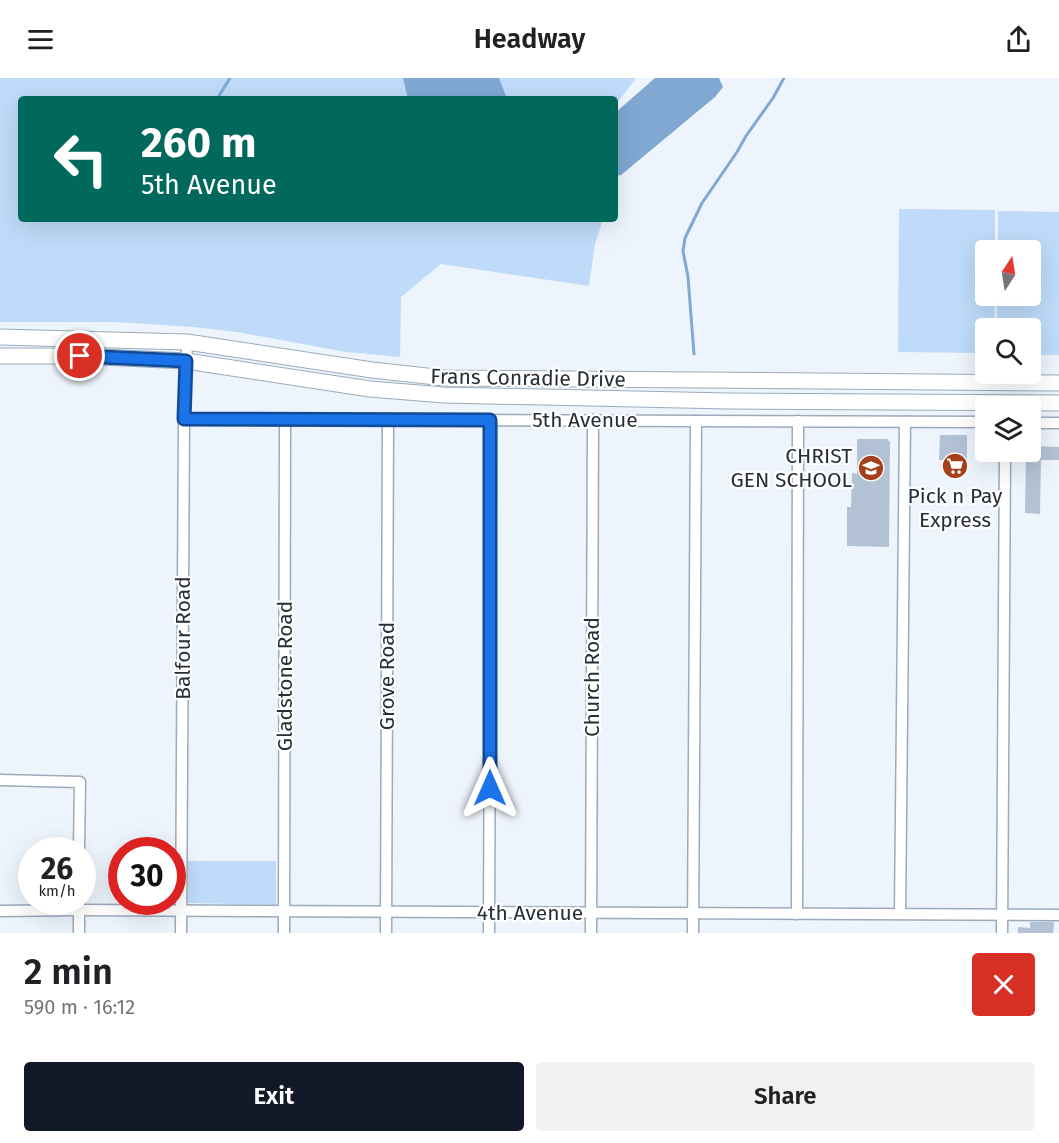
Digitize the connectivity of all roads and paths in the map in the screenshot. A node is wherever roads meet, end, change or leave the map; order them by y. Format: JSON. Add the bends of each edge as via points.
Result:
{"nodes":[{"id":1,"x":0,"y":337,"type":"edge"},
{"id":2,"x":187,"y":342,"type":"junction"},
{"id":3,"x":0,"y":356,"type":"edge"},
{"id":4,"x":186,"y":361,"type":"junction"},
{"id":5,"x":1059,"y":383,"type":"edge"},
{"id":6,"x":1059,"y":404,"type":"edge"},
{"id":7,"x":184,"y":419,"type":"junction"},
{"id":8,"x":285,"y":420,"type":"junction"},
{"id":9,"x":388,"y":420,"type":"junction"},
{"id":10,"x":490,"y":420,"type":"junction"},
{"id":11,"x":593,"y":420,"type":"junction"},
{"id":12,"x":696,"y":421,"type":"junction"},
{"id":13,"x":798,"y":422,"type":"junction"},
{"id":14,"x":905,"y":422,"type":"junction"},
{"id":15,"x":975,"y":422,"type":"edge"},
{"id":16,"x":1041,"y":423,"type":"edge"},
{"id":17,"x":1059,"y":423,"type":"edge"},
{"id":18,"x":1005,"y":462,"type":"edge"},
{"id":19,"x":0,"y":780,"type":"edge"},
{"id":20,"x":79,"y":837,"type":"edge"},
{"id":21,"x":182,"y":837,"type":"edge"},
{"id":22,"x":18,"y":910,"type":"edge"},
{"id":23,"x":0,"y":911,"type":"edge"},
{"id":24,"x":186,"y":911,"type":"edge"},
{"id":25,"x":284,"y":912,"type":"junction"},
{"id":26,"x":386,"y":912,"type":"junction"},
{"id":27,"x":489,"y":912,"type":"junction"},
{"id":28,"x":591,"y":913,"type":"junction"},
{"id":29,"x":900,"y":913,"type":"junction"},
{"id":30,"x":694,"y":914,"type":"junction"},
{"id":31,"x":797,"y":914,"type":"junction"},
{"id":32,"x":1002,"y":914,"type":"junction"},
{"id":33,"x":79,"y":915,"type":"edge"},
{"id":34,"x":181,"y":915,"type":"edge"},
{"id":35,"x":1059,"y":915,"type":"edge"},
{"id":36,"x":79,"y":933,"type":"edge"},
{"id":37,"x":181,"y":933,"type":"edge"},
{"id":38,"x":284,"y":933,"type":"edge"},
{"id":39,"x":386,"y":933,"type":"edge"},
{"id":40,"x":489,"y":933,"type":"edge"},
{"id":41,"x":591,"y":933,"type":"edge"},
{"id":42,"x":693,"y":933,"type":"edge"},
{"id":43,"x":1002,"y":933,"type":"edge"}],
"edges":[{"from":1,"to":2,"type":"main road","name":"Frans Conradie Drive"},
{"from":2,"to":4,"type":"street","name":"Balfour Road"},
{"from":2,"to":5,"type":"main road","name":"Frans Conradie Drive","via":[[446,378]]},
{"from":3,"to":4,"type":"main road","name":"Frans Conradie Drive"},
{"from":4,"to":6,"type":"main road","name":"Frans Conradie Drive","via":[[370,389],[444,395]]},
{"from":4,"to":7,"type":"street","name":"Balfour Road"},
{"from":7,"to":8,"type":"street","name":"5th Avenue"},
{"from":7,"to":21,"type":"street","name":"Balfour Road"},
{"from":8,"to":9,"type":"street","name":"5th Avenue"},
{"from":8,"to":25,"type":"street","name":"Gladstone Road"},
{"from":9,"to":10,"type":"street","name":"5th Avenue"},
{"from":9,"to":26,"type":"street","name":"Grove Road"},
{"from":10,"to":11,"type":"street","name":"5th Avenue"},
{"from":10,"to":27,"type":"street"},
{"from":11,"to":12,"type":"street","name":"5th Avenue"},
{"from":11,"to":28,"type":"street","name":"Church Road"},
{"from":12,"to":13,"type":"street","name":"5th Avenue"},
{"from":12,"to":30,"type":"street"},
{"from":13,"to":14,"type":"street","name":"5th Avenue"},
{"from":13,"to":31,"type":"street"},
{"from":14,"to":15,"type":"street","name":"5th Avenue"},
{"from":14,"to":29,"type":"street"},
{"from":16,"to":17,"type":"street"},
{"from":18,"to":32,"type":"street"},
{"from":19,"to":20,"type":"street","via":[[80,782]]},
{"from":22,"to":23,"type":"street","name":"4th Avenue"},
{"from":24,"to":25,"type":"street","name":"4th Avenue"},
{"from":25,"to":26,"type":"street","name":"4th Avenue"},
{"from":25,"to":38,"type":"street","name":"Gladstone Road"},
{"from":26,"to":27,"type":"street","name":"4th Avenue"},
{"from":26,"to":39,"type":"street","name":"Grove Road"},
{"from":27,"to":28,"type":"street","name":"4th Avenue"},
{"from":27,"to":40,"type":"street"},
{"from":28,"to":30,"type":"street","name":"4th Avenue"},
{"from":28,"to":41,"type":"street","name":"Church Road"},
{"from":29,"to":31,"type":"street","name":"4th Avenue"},
{"from":29,"to":32,"type":"street","name":"4th Avenue"},
{"from":30,"to":31,"type":"street","name":"4th Avenue"},
{"from":30,"to":42,"type":"street"},
{"from":32,"to":35,"type":"street","name":"4th Avenue"},
{"from":32,"to":43,"type":"street"},
{"from":33,"to":36,"type":"street"},
{"from":34,"to":37,"type":"street","name":"Balfour Road"}]}
